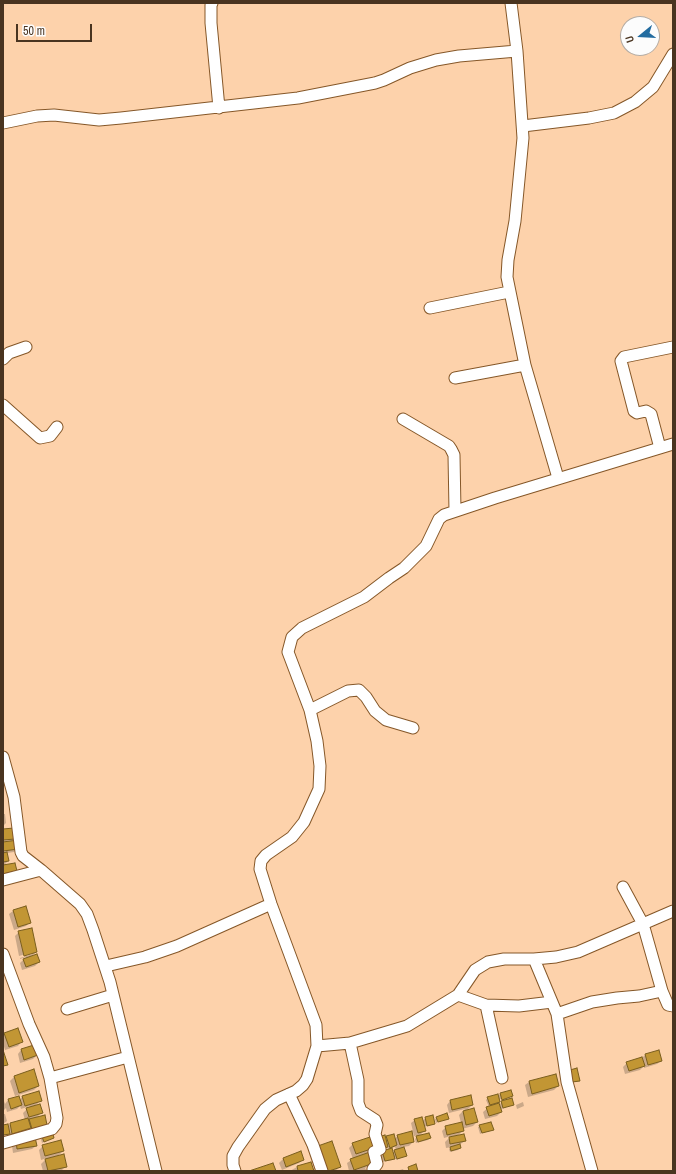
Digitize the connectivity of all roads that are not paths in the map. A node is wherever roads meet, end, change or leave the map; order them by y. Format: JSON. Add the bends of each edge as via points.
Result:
{"nodes":[{"id":1,"x":212,"y":3,"type":"edge"},
{"id":2,"x":511,"y":3,"type":"edge"},
{"id":3,"x":517,"y":52,"type":"junction"},
{"id":4,"x":673,"y":54,"type":"edge"},
{"id":5,"x":219,"y":108,"type":"junction"},
{"id":6,"x":3,"y":123,"type":"edge"},
{"id":7,"x":523,"y":126,"type":"junction"},
{"id":8,"x":509,"y":292,"type":"junction"},
{"id":9,"x":430,"y":308,"type":"dead end"},
{"id":10,"x":26,"y":347,"type":"dead end"},
{"id":11,"x":673,"y":347,"type":"edge"},
{"id":12,"x":3,"y":359,"type":"edge"},
{"id":13,"x":525,"y":365,"type":"junction"},
{"id":14,"x":455,"y":378,"type":"dead end"},
{"id":15,"x":3,"y":405,"type":"edge"},
{"id":16,"x":403,"y":420,"type":"dead end"},
{"id":17,"x":57,"y":427,"type":"dead end"},
{"id":18,"x":673,"y":444,"type":"edge"},
{"id":19,"x":660,"y":448,"type":"junction"},
{"id":20,"x":558,"y":478,"type":"junction"},
{"id":21,"x":455,"y":511,"type":"junction"},
{"id":22,"x":310,"y":710,"type":"junction"},
{"id":23,"x":413,"y":728,"type":"dead end"},
{"id":24,"x":3,"y":757,"type":"edge"},
{"id":25,"x":41,"y":870,"type":"junction"},
{"id":26,"x":3,"y":880,"type":"edge"},
{"id":27,"x":623,"y":887,"type":"dead end"},
{"id":28,"x":271,"y":904,"type":"junction"},
{"id":29,"x":673,"y":911,"type":"edge"},
{"id":30,"x":643,"y":924,"type":"junction"},
{"id":31,"x":3,"y":954,"type":"edge"},
{"id":32,"x":534,"y":959,"type":"junction"},
{"id":33,"x":106,"y":966,"type":"junction"},
{"id":34,"x":662,"y":991,"type":"junction"},
{"id":35,"x":113,"y":995,"type":"junction"},
{"id":36,"x":458,"y":995,"type":"junction"},
{"id":37,"x":552,"y":1002,"type":"junction"},
{"id":38,"x":486,"y":1005,"type":"junction"},
{"id":39,"x":673,"y":1006,"type":"edge"},
{"id":40,"x":67,"y":1009,"type":"dead end"},
{"id":41,"x":557,"y":1014,"type":"junction"},
{"id":42,"x":350,"y":1043,"type":"junction"},
{"id":43,"x":317,"y":1046,"type":"junction"},
{"id":44,"x":128,"y":1057,"type":"junction"},
{"id":45,"x":50,"y":1078,"type":"junction"},
{"id":46,"x":502,"y":1078,"type":"dead end"},
{"id":47,"x":289,"y":1094,"type":"junction"},
{"id":48,"x":3,"y":1142,"type":"edge"},
{"id":49,"x":156,"y":1171,"type":"edge"},
{"id":50,"x":235,"y":1171,"type":"edge"},
{"id":51,"x":322,"y":1171,"type":"edge"},
{"id":52,"x":374,"y":1171,"type":"edge"},
{"id":53,"x":592,"y":1171,"type":"edge"}],
"edges":[{"from":1,"to":5,"type":"street","via":[[211,23]]},
{"from":2,"to":3,"type":"street"},
{"from":3,"to":5,"type":"street","via":[[436,60],[375,82],[298,98]]},
{"from":3,"to":7,"type":"street"},
{"from":4,"to":7,"type":"street","via":[[653,87],[636,102],[614,113]]},
{"from":5,"to":6,"type":"street","via":[[99,120],[36,116]]},
{"from":7,"to":8,"type":"street","via":[[515,221],[508,260]]},
{"from":8,"to":9,"type":"street"},
{"from":8,"to":13,"type":"street"},
{"from":10,"to":12,"type":"street","via":[[9,353]]},
{"from":11,"to":19,"type":"street","via":[[624,357],[621,361],[634,411],[651,414]]},
{"from":13,"to":14,"type":"street"},
{"from":13,"to":20,"type":"street"},
{"from":15,"to":17,"type":"street","via":[[40,438],[50,436]]},
{"from":16,"to":21,"type":"street","via":[[452,449]]},
{"from":18,"to":19,"type":"street"},
{"from":19,"to":20,"type":"street"},
{"from":20,"to":21,"type":"street"},
{"from":21,"to":22,"type":"street","via":[[438,519],[426,546],[404,568],[364,597],[302,628],[292,637],[288,652]]},
{"from":22,"to":23,"type":"street","via":[[348,691],[359,690],[375,711],[386,720]]},
{"from":22,"to":28,"type":"street","via":[[320,766],[319,789],[304,822],[292,838],[261,861],[260,869]]},
{"from":24,"to":25,"type":"street","via":[[14,797],[21,852]]},
{"from":25,"to":26,"type":"street"},
{"from":25,"to":33,"type":"street","via":[[80,904],[87,914]]},
{"from":27,"to":30,"type":"street"},
{"from":28,"to":33,"type":"street","via":[[177,946]]},
{"from":28,"to":43,"type":"street","via":[[316,1025]]},
{"from":29,"to":30,"type":"street"},
{"from":30,"to":32,"type":"street","via":[[578,952]]},
{"from":30,"to":34,"type":"street"},
{"from":31,"to":45,"type":"street"},
{"from":32,"to":36,"type":"street","via":[[488,962],[475,970]]},
{"from":32,"to":37,"type":"street"},
{"from":33,"to":35,"type":"street"},
{"from":34,"to":39,"type":"street","via":[[668,1005]]},
{"from":34,"to":41,"type":"street","via":[[592,1002]]},
{"from":35,"to":40,"type":"street"},
{"from":35,"to":44,"type":"street"},
{"from":36,"to":38,"type":"street"},
{"from":36,"to":42,"type":"street","via":[[407,1026]]},
{"from":37,"to":38,"type":"street","via":[[519,1006]]},
{"from":37,"to":41,"type":"street"},
{"from":38,"to":46,"type":"street"},
{"from":41,"to":53,"type":"street","via":[[567,1082]]},
{"from":42,"to":43,"type":"street"},
{"from":42,"to":52,"type":"street","via":[[358,1080],[358,1103],[361,1111],[375,1120],[377,1125],[375,1134],[380,1149],[374,1152],[377,1164]]},
{"from":43,"to":47,"type":"street","via":[[307,1079],[296,1091]]},
{"from":44,"to":45,"type":"street"},
{"from":44,"to":49,"type":"street"},
{"from":45,"to":48,"type":"street","via":[[56,1124],[52,1129]]},
{"from":47,"to":50,"type":"street","via":[[265,1109],[242,1141],[233,1156]]},
{"from":47,"to":51,"type":"street"}]}
